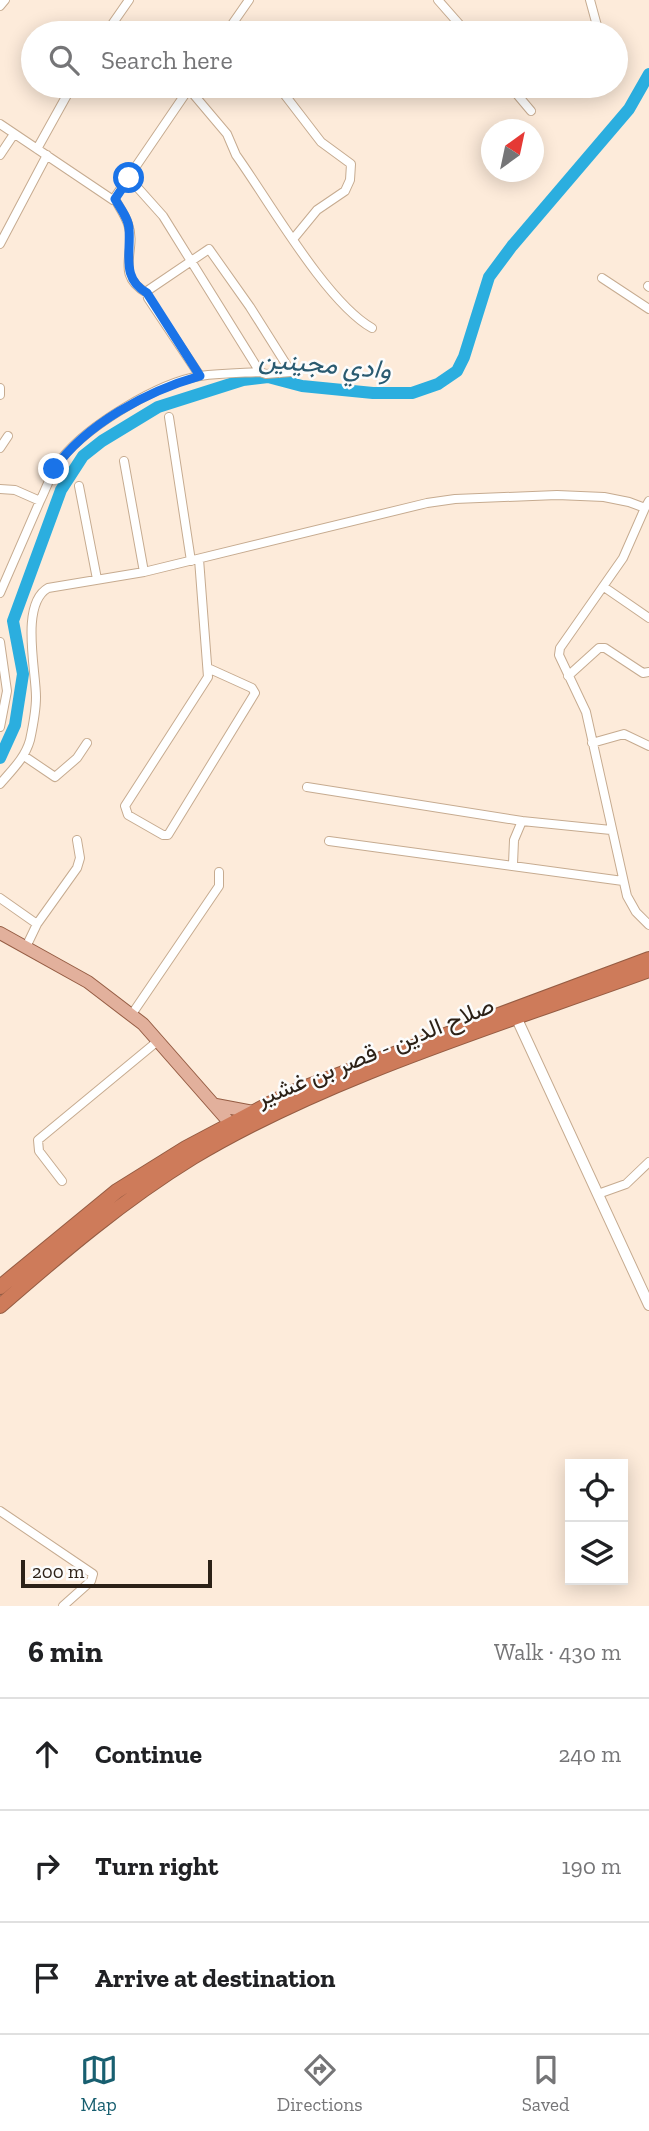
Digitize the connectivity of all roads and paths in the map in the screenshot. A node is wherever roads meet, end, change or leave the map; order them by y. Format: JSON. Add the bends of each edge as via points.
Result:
{"nodes":[{"id":1,"x":5,"y":0,"type":"edge"},
{"id":2,"x":129,"y":0,"type":"edge"},
{"id":3,"x":249,"y":0,"type":"edge"},
{"id":4,"x":439,"y":0,"type":"edge"},
{"id":5,"x":590,"y":0,"type":"edge"},
{"id":6,"x":0,"y":6,"type":"edge"},
{"id":7,"x":114,"y":21,"type":"edge"},
{"id":8,"x":235,"y":21,"type":"edge"},
{"id":9,"x":457,"y":21,"type":"edge"},
{"id":10,"x":596,"y":21,"type":"edge"},
{"id":11,"x":65,"y":98,"type":"edge"},
{"id":12,"x":183,"y":98,"type":"edge"},
{"id":13,"x":199,"y":98,"type":"edge"},
{"id":14,"x":287,"y":98,"type":"edge"},
{"id":15,"x":520,"y":98,"type":"edge"},
{"id":16,"x":531,"y":111,"type":"dead end"},
{"id":17,"x":0,"y":124,"type":"edge"},
{"id":18,"x":14,"y":134,"type":"junction"},
{"id":19,"x":37,"y":149,"type":"junction"},
{"id":20,"x":0,"y":155,"type":"edge"},
{"id":21,"x":47,"y":155,"type":"junction"},
{"id":22,"x":129,"y":178,"type":"junction"},
{"id":23,"x":115,"y":199,"type":"junction"},
{"id":24,"x":3,"y":229,"type":"edge"},
{"id":25,"x":294,"y":238,"type":"junction"},
{"id":26,"x":0,"y":244,"type":"edge"},
{"id":27,"x":191,"y":262,"type":"junction"},
{"id":28,"x":602,"y":278,"type":"dead end"},
{"id":29,"x":147,"y":293,"type":"junction"},
{"id":30,"x":649,"y":309,"type":"edge"},
{"id":31,"x":372,"y":328,"type":"dead end"},
{"id":32,"x":260,"y":372,"type":"junction"},
{"id":33,"x":200,"y":376,"type":"junction"},
{"id":34,"x":0,"y":388,"type":"edge"},
{"id":35,"x":0,"y":395,"type":"edge"},
{"id":36,"x":169,"y":417,"type":"dead end"},
{"id":37,"x":8,"y":436,"type":"dead end"},
{"id":38,"x":0,"y":448,"type":"edge"},
{"id":39,"x":124,"y":461,"type":"dead end"},
{"id":40,"x":79,"y":486,"type":"dead end"},
{"id":41,"x":0,"y":489,"type":"edge"},
{"id":42,"x":40,"y":501,"type":"junction"},
{"id":43,"x":647,"y":505,"type":"edge"},
{"id":44,"x":195,"y":560,"type":"junction"},
{"id":45,"x":144,"y":572,"type":"junction"},
{"id":46,"x":97,"y":579,"type":"junction"},
{"id":47,"x":604,"y":587,"type":"junction"},
{"id":48,"x":0,"y":593,"type":"edge"},
{"id":49,"x":649,"y":618,"type":"edge"},
{"id":50,"x":0,"y":642,"type":"edge"},
{"id":51,"x":210,"y":669,"type":"junction"},
{"id":52,"x":649,"y":672,"type":"edge"},
{"id":53,"x":568,"y":676,"type":"junction"},
{"id":54,"x":0,"y":727,"type":"edge"},
{"id":55,"x":87,"y":743,"type":"dead end"},
{"id":56,"x":592,"y":743,"type":"junction"},
{"id":57,"x":649,"y":746,"type":"edge"},
{"id":58,"x":24,"y":756,"type":"junction"},
{"id":59,"x":0,"y":784,"type":"edge"},
{"id":60,"x":307,"y":787,"type":"dead end"},
{"id":61,"x":522,"y":821,"type":"junction"},
{"id":62,"x":611,"y":830,"type":"junction"},
{"id":63,"x":77,"y":840,"type":"dead end"},
{"id":64,"x":329,"y":841,"type":"dead end"},
{"id":65,"x":513,"y":864,"type":"junction"},
{"id":66,"x":219,"y":872,"type":"dead end"},
{"id":67,"x":623,"y":881,"type":"junction"},
{"id":68,"x":0,"y":898,"type":"edge"},
{"id":69,"x":37,"y":923,"type":"junction"},
{"id":70,"x":649,"y":925,"type":"edge"},
{"id":71,"x":0,"y":933,"type":"edge"},
{"id":72,"x":26,"y":947,"type":"junction"},
{"id":73,"x":649,"y":959,"type":"edge"},
{"id":74,"x":649,"y":970,"type":"edge"},
{"id":75,"x":132,"y":1014,"type":"junction"},
{"id":76,"x":517,"y":1019,"type":"junction"},
{"id":77,"x":159,"y":1040,"type":"junction"},
{"id":78,"x":292,"y":1098,"type":"junction"},
{"id":79,"x":215,"y":1105,"type":"junction"},
{"id":80,"x":253,"y":1112,"type":"junction"},
{"id":81,"x":234,"y":1128,"type":"junction"},
{"id":82,"x":208,"y":1135,"type":"junction"},
{"id":83,"x":649,"y":1162,"type":"edge"},
{"id":84,"x":62,"y":1181,"type":"dead end"},
{"id":85,"x":598,"y":1194,"type":"junction"},
{"id":86,"x":0,"y":1287,"type":"edge"},
{"id":87,"x":649,"y":1305,"type":"edge"},
{"id":88,"x":0,"y":1306,"type":"edge"},
{"id":89,"x":0,"y":1511,"type":"edge"},
{"id":90,"x":63,"y":1606,"type":"edge"}],
"edges":[{"from":1,"to":6,"type":"street"},
{"from":2,"to":7,"type":"street"},
{"from":3,"to":8,"type":"street"},
{"from":4,"to":9,"type":"street"},
{"from":5,"to":10,"type":"street"},
{"from":11,"to":19,"type":"street"},
{"from":12,"to":22,"type":"street"},
{"from":13,"to":25,"type":"street"},
{"from":14,"to":25,"type":"street","via":[[321,142],[351,164],[345,191],[317,210]]},
{"from":15,"to":16,"type":"street"},
{"from":17,"to":18,"type":"street"},
{"from":18,"to":19,"type":"street"},
{"from":18,"to":20,"type":"street"},
{"from":19,"to":21,"type":"street"},
{"from":21,"to":23,"type":"street"},
{"from":21,"to":24,"type":"street"},
{"from":22,"to":23,"type":"street"},
{"from":22,"to":27,"type":"street","via":[[163,216]]},
{"from":23,"to":29,"type":"street","via":[[129,224],[129,275]]},
{"from":24,"to":26,"type":"street"},
{"from":25,"to":31,"type":"street","via":[[354,316]]},
{"from":27,"to":29,"type":"street"},
{"from":27,"to":32,"type":"street"},
{"from":27,"to":32,"type":"street","via":[[206,250],[213,251],[290,372]]},
{"from":28,"to":30,"type":"street"},
{"from":29,"to":33,"type":"street"},
{"from":32,"to":33,"type":"street"},
{"from":33,"to":42,"type":"street","via":[[156,393],[85,436],[54,469]]},
{"from":34,"to":35,"type":"street"},
{"from":36,"to":44,"type":"street"},
{"from":37,"to":38,"type":"street"},
{"from":39,"to":45,"type":"street"},
{"from":40,"to":46,"type":"street"},
{"from":41,"to":42,"type":"street"},
{"from":42,"to":48,"type":"street"},
{"from":43,"to":44,"type":"street","via":[[557,495],[455,499]]},
{"from":43,"to":47,"type":"street","via":[[632,542]]},
{"from":44,"to":45,"type":"street"},
{"from":44,"to":51,"type":"street"},
{"from":45,"to":46,"type":"street"},
{"from":46,"to":58,"type":"street","via":[[48,588],[41,594],[30,638],[36,698]]},
{"from":47,"to":49,"type":"street"},
{"from":47,"to":53,"type":"street","via":[[560,648]]},
{"from":50,"to":54,"type":"street","via":[[7,691]]},
{"from":51,"to":51,"type":"street","via":[[125,806],[128,815],[163,835],[168,835],[254,696],[252,688]]},
{"from":52,"to":53,"type":"street","via":[[599,648]]},
{"from":53,"to":56,"type":"street","via":[[579,693]]},
{"from":55,"to":58,"type":"street","via":[[55,777]]},
{"from":56,"to":57,"type":"street","via":[[624,734]]},
{"from":56,"to":62,"type":"street"},
{"from":58,"to":59,"type":"street"},
{"from":60,"to":61,"type":"street"},
{"from":61,"to":62,"type":"street"},
{"from":61,"to":65,"type":"street","via":[[514,840]]},
{"from":62,"to":67,"type":"street"},
{"from":63,"to":69,"type":"street","via":[[77,868]]},
{"from":64,"to":65,"type":"street"},
{"from":65,"to":67,"type":"street"},
{"from":66,"to":75,"type":"street","via":[[219,887]]},
{"from":67,"to":70,"type":"street","via":[[631,904]]},
{"from":68,"to":69,"type":"street"},
{"from":69,"to":72,"type":"street"},
{"from":71,"to":72,"type":"main road"},
{"from":72,"to":75,"type":"main road"},
{"from":73,"to":78,"type":"highway"},
{"from":74,"to":76,"type":"highway","name":"صلاح الدين - قصر بن غشير"},
{"from":75,"to":77,"type":"main road"},
{"from":76,"to":78,"type":"highway","name":"صلاح الدين - قصر بن غشير"},
{"from":76,"to":85,"type":"main road"},
{"from":77,"to":79,"type":"main road"},
{"from":77,"to":84,"type":"street","via":[[38,1140],[39,1151]]},
{"from":78,"to":80,"type":"highway"},
{"from":78,"to":81,"type":"highway","name":"صلاح الدين - قصر بن غشير"},
{"from":79,"to":80,"type":"main road"},
{"from":79,"to":81,"type":"main road"},
{"from":79,"to":82,"type":"main road","via":[[217,1118]]},
{"from":80,"to":81,"type":"highway"},
{"from":81,"to":82,"type":"highway"},
{"from":81,"to":88,"type":"highway","name":"صلاح الدين - قصر بن غشير","via":[[114,1210]]},
{"from":82,"to":86,"type":"highway","via":[[117,1191]]},
{"from":83,"to":85,"type":"street","via":[[626,1185]]},
{"from":85,"to":87,"type":"main road"},
{"from":89,"to":90,"type":"street","via":[[93,1574]]}]}
